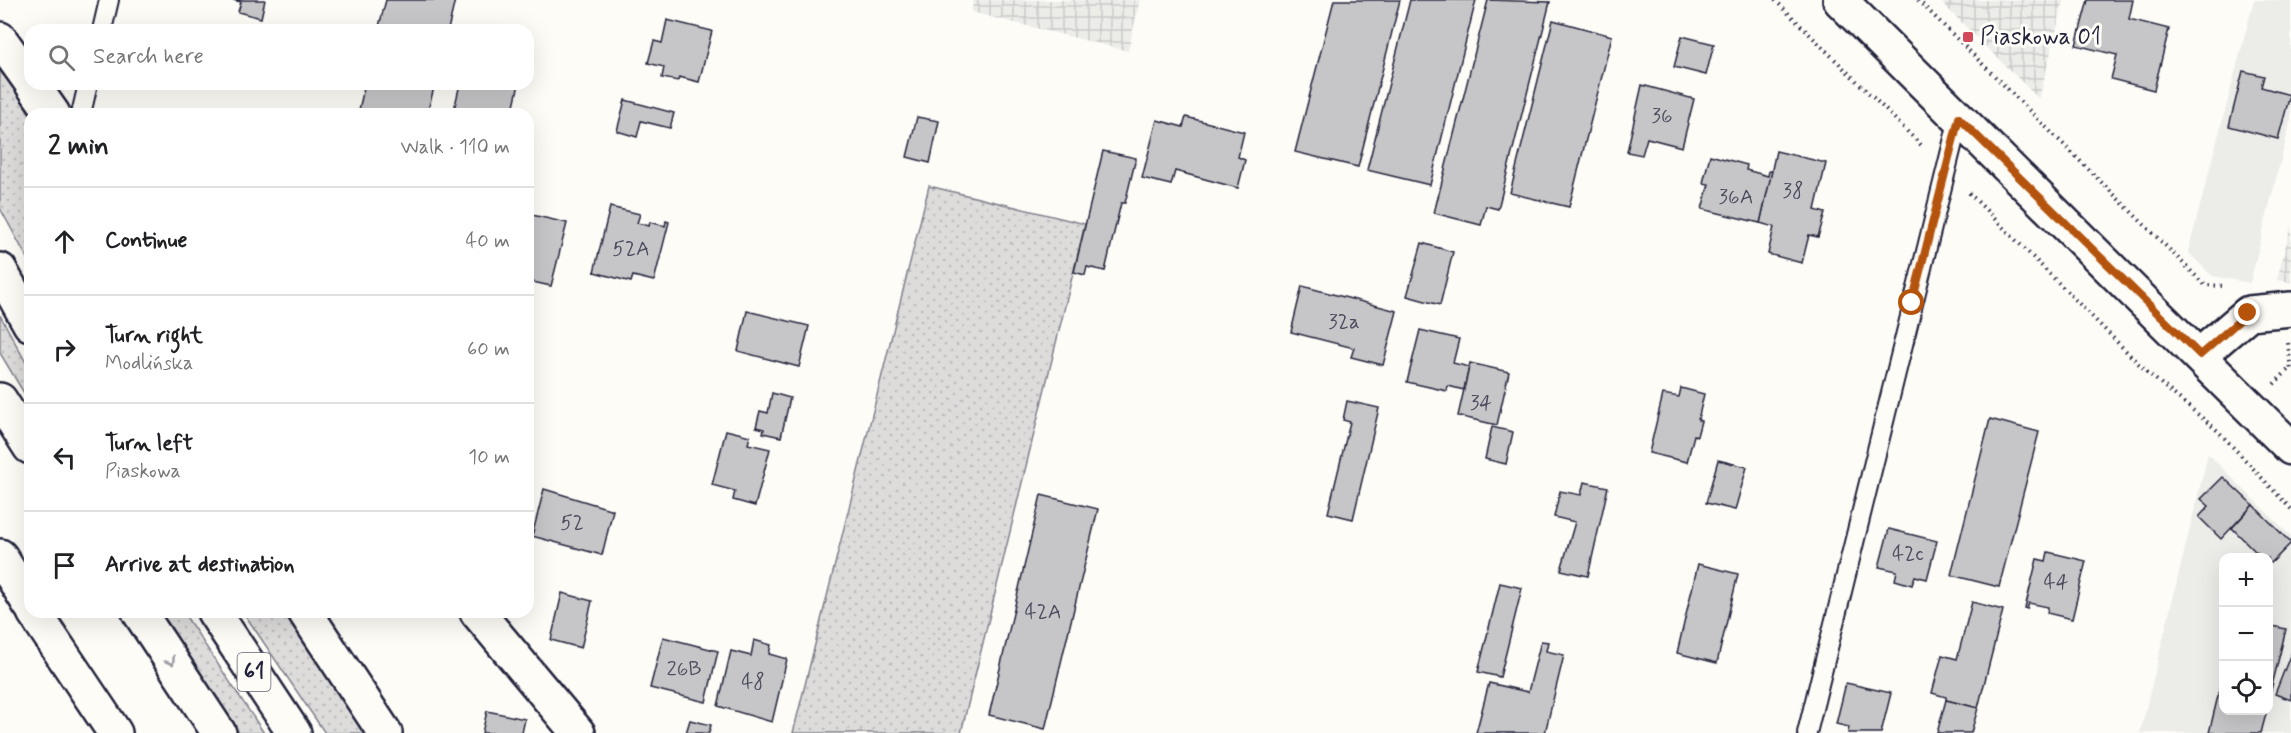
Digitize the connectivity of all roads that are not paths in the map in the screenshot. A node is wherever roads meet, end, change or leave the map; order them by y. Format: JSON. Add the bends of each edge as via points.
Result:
{"nodes":[{"id":1,"x":109,"y":0,"type":"edge"},
{"id":2,"x":1840,"y":0,"type":"edge"},
{"id":3,"x":103,"y":24,"type":"edge"},
{"id":4,"x":0,"y":39,"type":"edge"},
{"id":5,"x":24,"y":72,"type":"edge"},
{"id":6,"x":36,"y":90,"type":"edge"},
{"id":7,"x":87,"y":90,"type":"edge"},
{"id":8,"x":49,"y":108,"type":"edge"},
{"id":9,"x":82,"y":108,"type":"edge"},
{"id":10,"x":1959,"y":118,"type":"junction"},
{"id":11,"x":0,"y":270,"type":"edge"},
{"id":12,"x":2289,"y":309,"type":"edge"},
{"id":13,"x":24,"y":313,"type":"edge"},
{"id":14,"x":2200,"y":355,"type":"junction"},
{"id":15,"x":0,"y":400,"type":"edge"},
{"id":16,"x":24,"y":438,"type":"edge"},
{"id":17,"x":2291,"y":448,"type":"edge"},
{"id":18,"x":0,"y":556,"type":"edge"},
{"id":19,"x":24,"y":595,"type":"edge"},
{"id":20,"x":38,"y":618,"type":"edge"},
{"id":21,"x":143,"y":618,"type":"edge"},
{"id":22,"x":218,"y":618,"type":"edge"},
{"id":23,"x":309,"y":618,"type":"edge"},
{"id":24,"x":482,"y":618,"type":"edge"},
{"id":25,"x":115,"y":733,"type":"edge"},
{"id":26,"x":219,"y":733,"type":"edge"},
{"id":27,"x":294,"y":733,"type":"edge"},
{"id":28,"x":385,"y":733,"type":"edge"},
{"id":29,"x":578,"y":733,"type":"edge"},
{"id":30,"x":1807,"y":733,"type":"edge"}],
"edges":[{"from":1,"to":3,"type":"lane"},
{"from":2,"to":10,"type":"main road"},
{"from":4,"to":5,"type":"main road"},
{"from":6,"to":8,"type":"main road"},
{"from":7,"to":9,"type":"lane"},
{"from":10,"to":14,"type":"main road"},
{"from":10,"to":30,"type":"lane"},
{"from":11,"to":13,"type":"main road"},
{"from":12,"to":14,"type":"main road","via":[[2248,313]]},
{"from":14,"to":17,"type":"main road"},
{"from":15,"to":16,"type":"main road"},
{"from":18,"to":19,"type":"main road"},
{"from":20,"to":25,"type":"main road"},
{"from":21,"to":26,"type":"main road","one_way":true},
{"from":22,"to":27,"type":"main road","number":"61"},
{"from":23,"to":28,"type":"main road"},
{"from":24,"to":29,"type":"main road"}]}
